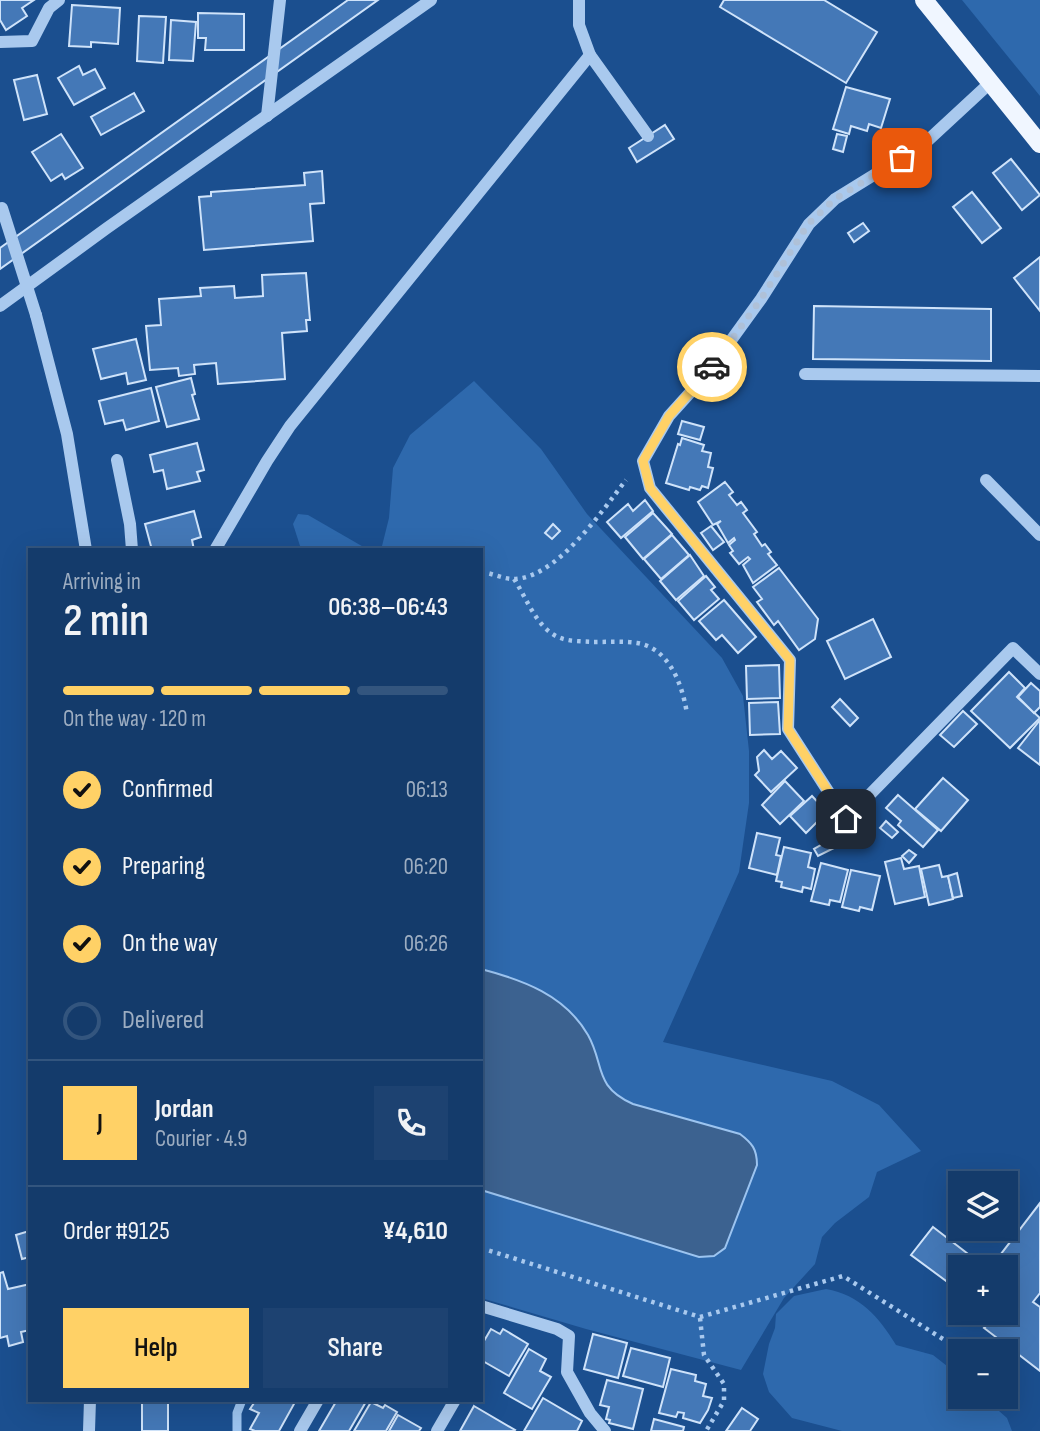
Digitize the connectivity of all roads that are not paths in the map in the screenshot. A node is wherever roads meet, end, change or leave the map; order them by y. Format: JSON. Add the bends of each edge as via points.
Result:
{"nodes":[{"id":1,"x":58,"y":0,"type":"edge"},
{"id":2,"x":281,"y":0,"type":"edge"},
{"id":3,"x":431,"y":0,"type":"edge"},
{"id":4,"x":579,"y":0,"type":"edge"},
{"id":5,"x":924,"y":0,"type":"edge"},
{"id":6,"x":0,"y":42,"type":"edge"},
{"id":7,"x":590,"y":55,"type":"junction"},
{"id":8,"x":990,"y":82,"type":"junction"},
{"id":9,"x":267,"y":116,"type":"junction"},
{"id":10,"x":648,"y":136,"type":"dead end"},
{"id":11,"x":1040,"y":145,"type":"edge"},
{"id":12,"x":1,"y":205,"type":"edge"},
{"id":13,"x":0,"y":306,"type":"edge"},
{"id":14,"x":805,"y":374,"type":"dead end"},
{"id":15,"x":1040,"y":376,"type":"edge"},
{"id":16,"x":117,"y":460,"type":"dead end"},
{"id":17,"x":986,"y":480,"type":"dead end"},
{"id":18,"x":1040,"y":535,"type":"edge"},
{"id":19,"x":86,"y":548,"type":"edge"},
{"id":20,"x":132,"y":548,"type":"edge"},
{"id":21,"x":216,"y":548,"type":"edge"},
{"id":22,"x":1040,"y":674,"type":"edge"},
{"id":23,"x":483,"y":1307,"type":"edge"},
{"id":24,"x":90,"y":1402,"type":"edge"},
{"id":25,"x":317,"y":1402,"type":"edge"},
{"id":26,"x":454,"y":1402,"type":"edge"},
{"id":27,"x":89,"y":1431,"type":"edge"},
{"id":28,"x":300,"y":1431,"type":"edge"},
{"id":29,"x":437,"y":1431,"type":"edge"},
{"id":30,"x":606,"y":1431,"type":"edge"}],
"edges":[{"from":1,"to":6,"type":"street","via":[[32,41]]},
{"from":2,"to":9,"type":"street"},
{"from":3,"to":9,"type":"street"},
{"from":4,"to":7,"type":"street","via":[[579,25]]},
{"from":5,"to":8,"type":"main road"},
{"from":7,"to":10,"type":"street"},
{"from":7,"to":21,"type":"street","via":[[290,426]]},
{"from":8,"to":11,"type":"main road"},
{"from":8,"to":22,"type":"street","via":[[924,144],[835,199],[808,224],[706,375],[669,416],[643,461],[650,488],[790,660],[788,729],[846,819],[1013,648]]},
{"from":9,"to":13,"type":"street"},
{"from":12,"to":19,"type":"street","bridge":true,"via":[[67,434]]},
{"from":14,"to":15,"type":"street"},
{"from":16,"to":20,"type":"street"},
{"from":17,"to":18,"type":"street"},
{"from":23,"to":30,"type":"street","via":[[569,1336],[567,1373]]},
{"from":24,"to":27,"type":"street"},
{"from":25,"to":28,"type":"street"},
{"from":26,"to":29,"type":"street"}]}
